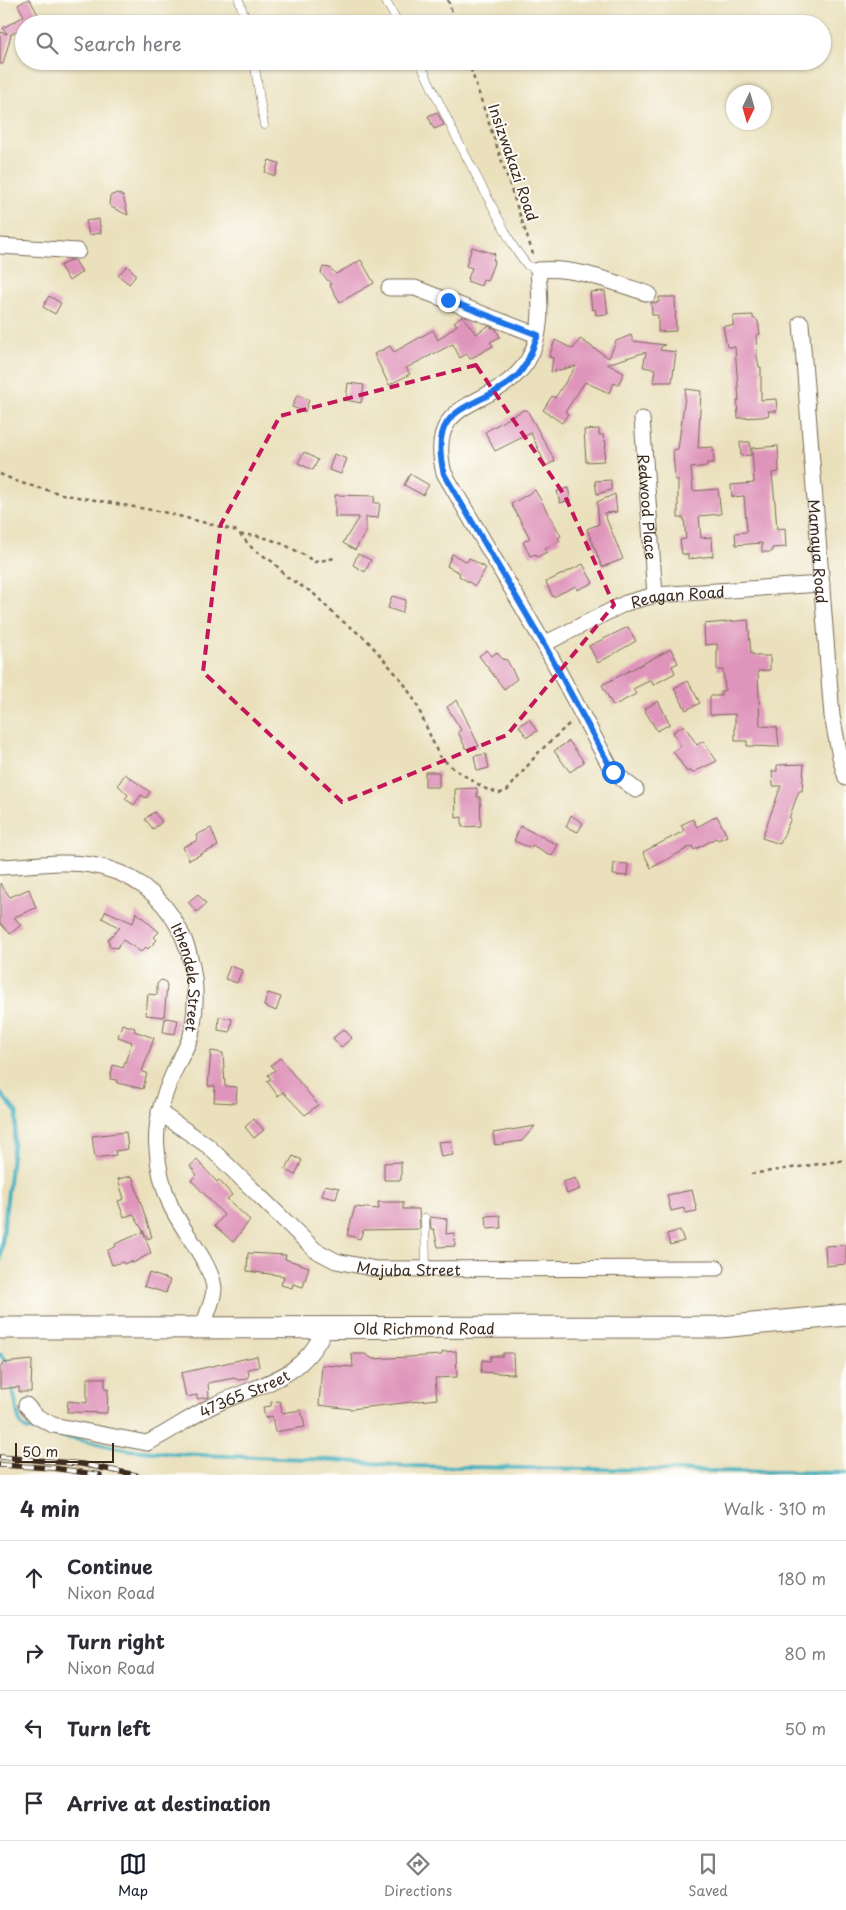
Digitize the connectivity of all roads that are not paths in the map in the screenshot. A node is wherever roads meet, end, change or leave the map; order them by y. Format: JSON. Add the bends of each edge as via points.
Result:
{"nodes":[{"id":1,"x":240,"y":0,"type":"edge"},
{"id":2,"x":385,"y":0,"type":"edge"},
{"id":3,"x":244,"y":15,"type":"edge"},
{"id":4,"x":393,"y":15,"type":"edge"},
{"id":5,"x":255,"y":70,"type":"edge"},
{"id":6,"x":423,"y":70,"type":"edge"},
{"id":7,"x":264,"y":125,"type":"dead end"},
{"id":8,"x":0,"y":246,"type":"edge"},
{"id":9,"x":78,"y":251,"type":"dead end"},
{"id":10,"x":538,"y":270,"type":"junction"},
{"id":11,"x":389,"y":288,"type":"dead end"},
{"id":12,"x":649,"y":294,"type":"dead end"},
{"id":13,"x":801,"y":322,"type":"dead end"},
{"id":14,"x":538,"y":335,"type":"junction"},
{"id":15,"x":642,"y":418,"type":"dead end"},
{"id":16,"x":822,"y":584,"type":"junction"},
{"id":17,"x":655,"y":595,"type":"junction"},
{"id":18,"x":544,"y":644,"type":"junction"},
{"id":19,"x":846,"y":778,"type":"edge"},
{"id":20,"x":636,"y":790,"type":"dead end"},
{"id":21,"x":0,"y":867,"type":"edge"},
{"id":22,"x":159,"y":1112,"type":"junction"},
{"id":23,"x":425,"y":1218,"type":"dead end"},
{"id":24,"x":717,"y":1268,"type":"dead end"},
{"id":25,"x":426,"y":1269,"type":"junction"},
{"id":26,"x":846,"y":1315,"type":"edge"},
{"id":27,"x":0,"y":1328,"type":"edge"},
{"id":28,"x":202,"y":1328,"type":"junction"},
{"id":29,"x":325,"y":1329,"type":"junction"},
{"id":30,"x":26,"y":1405,"type":"dead end"}],
"edges":[{"from":1,"to":3,"type":"lane"},
{"from":2,"to":4,"type":"lane"},
{"from":5,"to":7,"type":"lane"},
{"from":6,"to":10,"type":"lane","via":[[513,246],[527,265]]},
{"from":8,"to":9,"type":"street"},
{"from":10,"to":12,"type":"street","via":[[556,268],[573,271]]},
{"from":10,"to":14,"type":"street","via":[[541,315]]},
{"from":11,"to":14,"type":"street","via":[[415,288]]},
{"from":13,"to":16,"type":"street","name":"Mamaya Road"},
{"from":14,"to":18,"type":"street","via":[[518,375],[455,413],[441,437],[440,455],[444,474]]},
{"from":15,"to":17,"type":"street","name":"Redwood Place"},
{"from":16,"to":17,"type":"street","name":"Reagan Road"},
{"from":16,"to":19,"type":"street","name":"Mamaya Road","via":[[832,716]]},
{"from":17,"to":18,"type":"street","name":"Reagan Road","via":[[626,604]]},
{"from":18,"to":20,"type":"street","via":[[613,772]]},
{"from":21,"to":22,"type":"street","name":"Ithendele Street","via":[[90,865],[107,869],[140,884],[171,915],[184,936],[193,963],[195,1013],[190,1038],[166,1088]]},
{"from":22,"to":25,"type":"street","name":"Majuba Street","via":[[208,1146],[315,1250],[355,1266]]},
{"from":22,"to":28,"type":"street","name":"Ithendele Street","via":[[157,1149],[164,1186],[170,1205],[209,1273],[214,1289]]},
{"from":23,"to":25,"type":"lane"},
{"from":24,"to":25,"type":"street","name":"Majuba Street"},
{"from":26,"to":29,"type":"street","name":"Old Richmond Road","via":[[721,1327]]},
{"from":27,"to":28,"type":"street","name":"Old Richmond Road"},
{"from":28,"to":29,"type":"street","name":"Old Richmond Road"},
{"from":29,"to":30,"type":"street","name":"47365 Street","via":[[308,1358],[287,1374],[202,1411],[147,1443],[52,1425],[36,1416]]}]}
